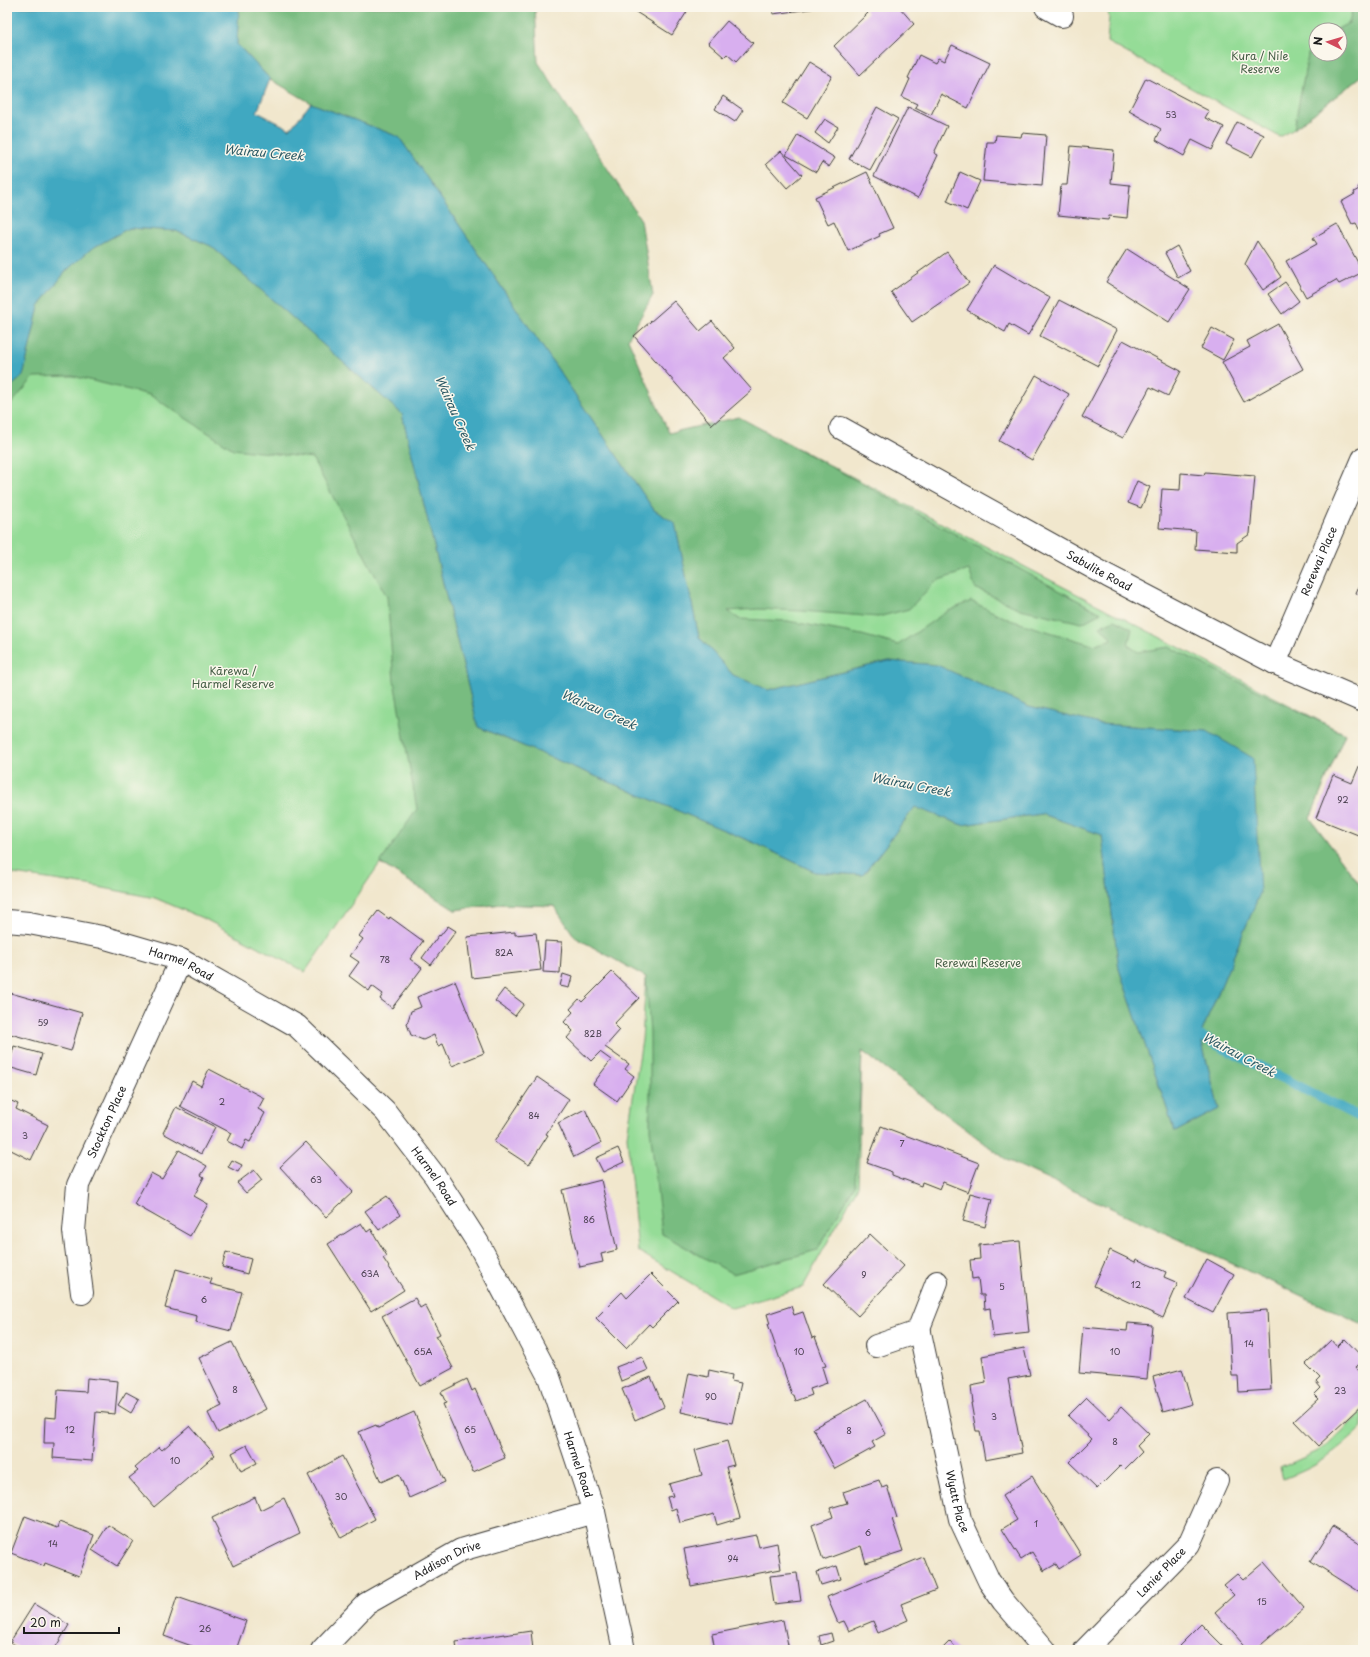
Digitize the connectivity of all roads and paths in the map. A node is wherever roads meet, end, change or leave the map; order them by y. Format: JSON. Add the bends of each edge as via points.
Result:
{"nodes":[{"id":1,"x":841,"y":428,"type":"dead end"},
{"id":2,"x":1363,"y":459,"type":"edge"},
{"id":3,"x":1275,"y":663,"type":"junction"},
{"id":4,"x":1363,"y":701,"type":"edge"},
{"id":5,"x":7,"y":921,"type":"edge"},
{"id":6,"x":181,"y":960,"type":"junction"},
{"id":7,"x":937,"y":1282,"type":"dead end"},
{"id":8,"x":82,"y":1293,"type":"dead end"},
{"id":9,"x":920,"y":1331,"type":"junction"},
{"id":10,"x":876,"y":1346,"type":"dead end"},
{"id":11,"x":1217,"y":1481,"type":"dead end"},
{"id":12,"x":594,"y":1512,"type":"junction"},
{"id":13,"x":322,"y":1650,"type":"edge"},
{"id":14,"x":624,"y":1650,"type":"edge"},
{"id":15,"x":1045,"y":1650,"type":"edge"},
{"id":16,"x":1085,"y":1650,"type":"edge"}],
"edges":[{"from":1,"to":3,"type":"street","name":"Sabulite Road","via":[[1108,576]]},
{"from":2,"to":3,"type":"street","name":"Rerewai Place"},
{"from":3,"to":4,"type":"street","name":"Sabulite Road"},
{"from":5,"to":6,"type":"street","name":"Harmel Road","via":[[102,937]]},
{"from":6,"to":8,"type":"street","name":"Stockton Place","via":[[78,1185],[74,1231]]},
{"from":6,"to":12,"type":"street","name":"Harmel Road","via":[[297,1026],[385,1111],[435,1176],[478,1243],[549,1377]]},
{"from":7,"to":9,"type":"street","name":"Wyatt Place"},
{"from":9,"to":10,"type":"street"},
{"from":9,"to":15,"type":"street","name":"Wyatt Place","via":[[960,1519],[989,1581]]},
{"from":11,"to":16,"type":"street","name":"Lanier Place","via":[[1189,1544]]},
{"from":12,"to":13,"type":"street","name":"Addison Drive","via":[[461,1550],[366,1604]]},
{"from":12,"to":14,"type":"street","name":"Harmel Road"}]}
